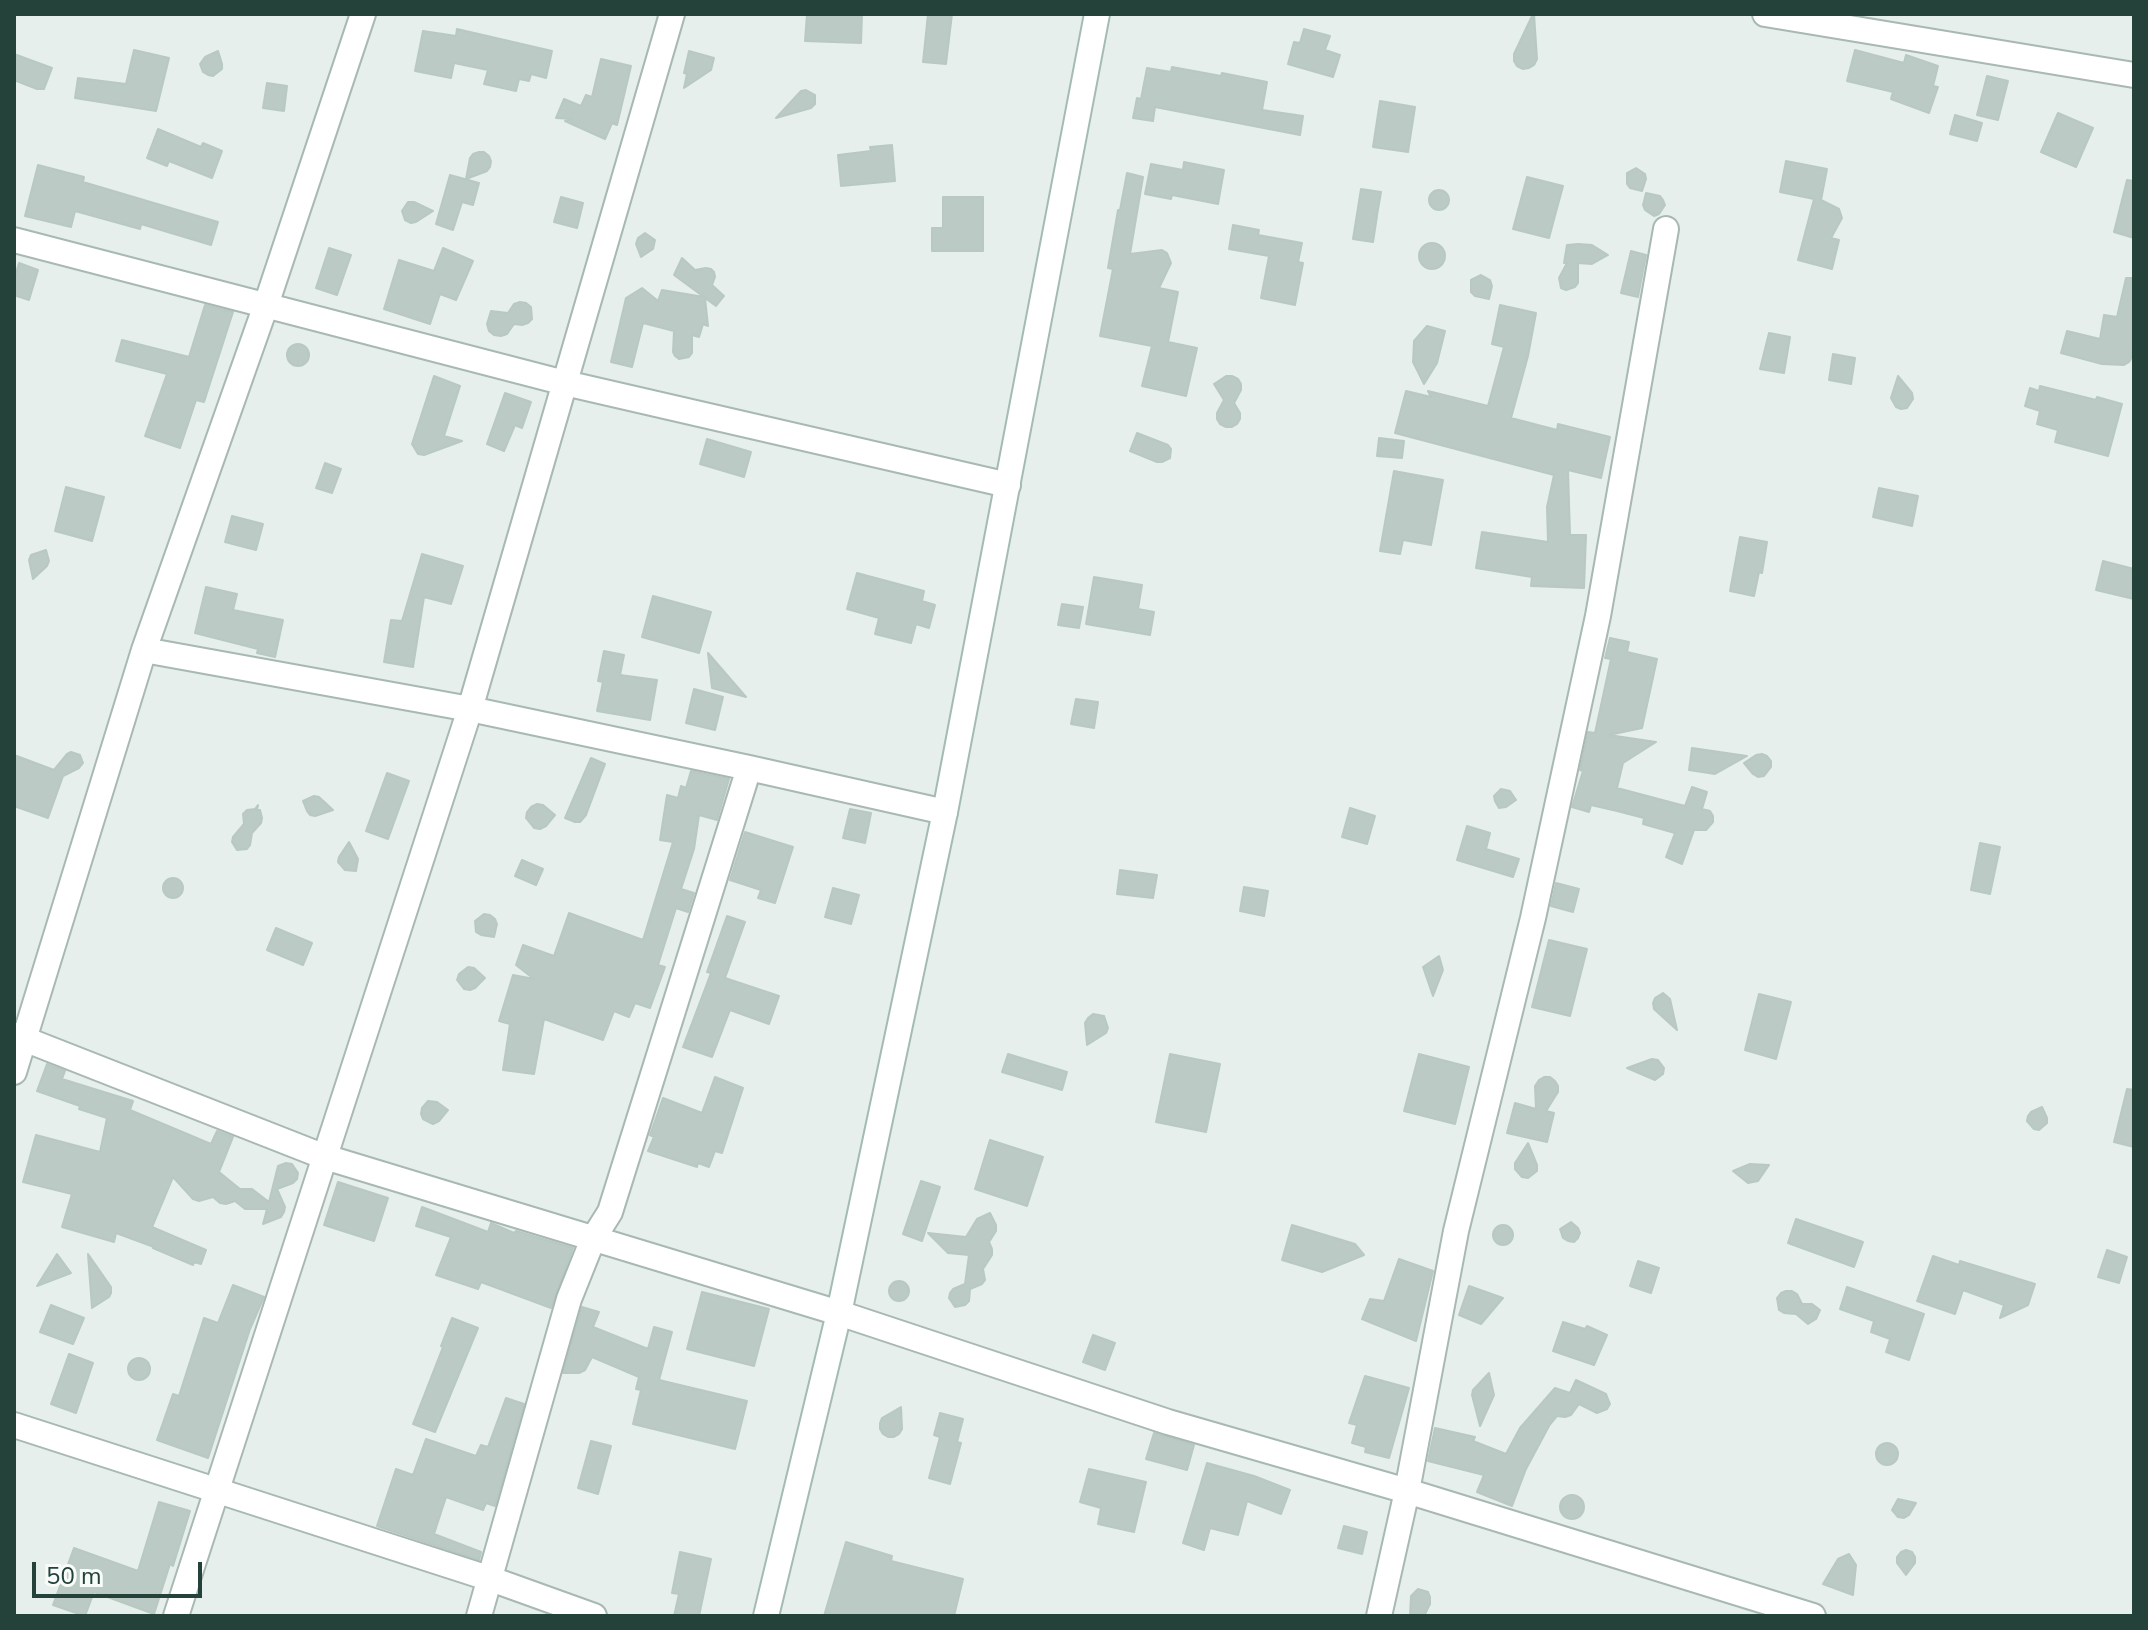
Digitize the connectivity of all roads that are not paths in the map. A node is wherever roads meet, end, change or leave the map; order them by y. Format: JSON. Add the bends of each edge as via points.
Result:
{"nodes":[{"id":1,"x":363,"y":14,"type":"edge"},
{"id":2,"x":672,"y":14,"type":"edge"},
{"id":3,"x":1097,"y":14,"type":"edge"},
{"id":4,"x":1765,"y":14,"type":"edge"},
{"id":5,"x":2134,"y":75,"type":"edge"},
{"id":6,"x":1666,"y":229,"type":"dead end"},
{"id":7,"x":14,"y":240,"type":"edge"},
{"id":8,"x":266,"y":305,"type":"junction"},
{"id":9,"x":565,"y":383,"type":"junction"},
{"id":10,"x":1008,"y":485,"type":"junction"},
{"id":11,"x":144,"y":650,"type":"junction"},
{"id":12,"x":470,"y":709,"type":"junction"},
{"id":13,"x":749,"y":768,"type":"junction"},
{"id":14,"x":945,"y":812,"type":"junction"},
{"id":15,"x":19,"y":1037,"type":"edge"},
{"id":16,"x":14,"y":1072,"type":"edge"},
{"id":17,"x":325,"y":1157,"type":"junction"},
{"id":18,"x":593,"y":1239,"type":"junction"},
{"id":19,"x":839,"y":1313,"type":"junction"},
{"id":20,"x":14,"y":1425,"type":"edge"},
{"id":21,"x":216,"y":1490,"type":"junction"},
{"id":22,"x":1407,"y":1491,"type":"junction"},
{"id":23,"x":491,"y":1579,"type":"junction"},
{"id":24,"x":176,"y":1616,"type":"edge"},
{"id":25,"x":479,"y":1616,"type":"edge"},
{"id":26,"x":594,"y":1616,"type":"edge"},
{"id":27,"x":766,"y":1616,"type":"edge"},
{"id":28,"x":1379,"y":1616,"type":"edge"},
{"id":29,"x":1813,"y":1616,"type":"edge"}],
"edges":[{"from":1,"to":8,"type":"street"},
{"from":2,"to":9,"type":"street"},
{"from":3,"to":10,"type":"street"},
{"from":4,"to":5,"type":"street"},
{"from":6,"to":22,"type":"street","via":[[1598,616],[1533,918],[1456,1231]]},
{"from":7,"to":8,"type":"street"},
{"from":8,"to":9,"type":"street"},
{"from":8,"to":11,"type":"street"},
{"from":9,"to":10,"type":"street"},
{"from":9,"to":12,"type":"street"},
{"from":10,"to":14,"type":"street"},
{"from":11,"to":12,"type":"street"},
{"from":11,"to":15,"type":"street"},
{"from":12,"to":13,"type":"street"},
{"from":12,"to":17,"type":"street"},
{"from":13,"to":14,"type":"street"},
{"from":13,"to":18,"type":"street","via":[[610,1212]]},
{"from":14,"to":19,"type":"street"},
{"from":15,"to":16,"type":"street"},
{"from":15,"to":17,"type":"street"},
{"from":17,"to":18,"type":"street"},
{"from":17,"to":21,"type":"street"},
{"from":18,"to":19,"type":"street"},
{"from":18,"to":23,"type":"street","via":[[569,1299]]},
{"from":19,"to":22,"type":"street","via":[[1168,1422]]},
{"from":19,"to":27,"type":"street"},
{"from":20,"to":21,"type":"street"},
{"from":21,"to":23,"type":"street"},
{"from":21,"to":24,"type":"street"},
{"from":22,"to":28,"type":"street"},
{"from":22,"to":29,"type":"street"},
{"from":23,"to":25,"type":"street"},
{"from":23,"to":26,"type":"street"}]}
